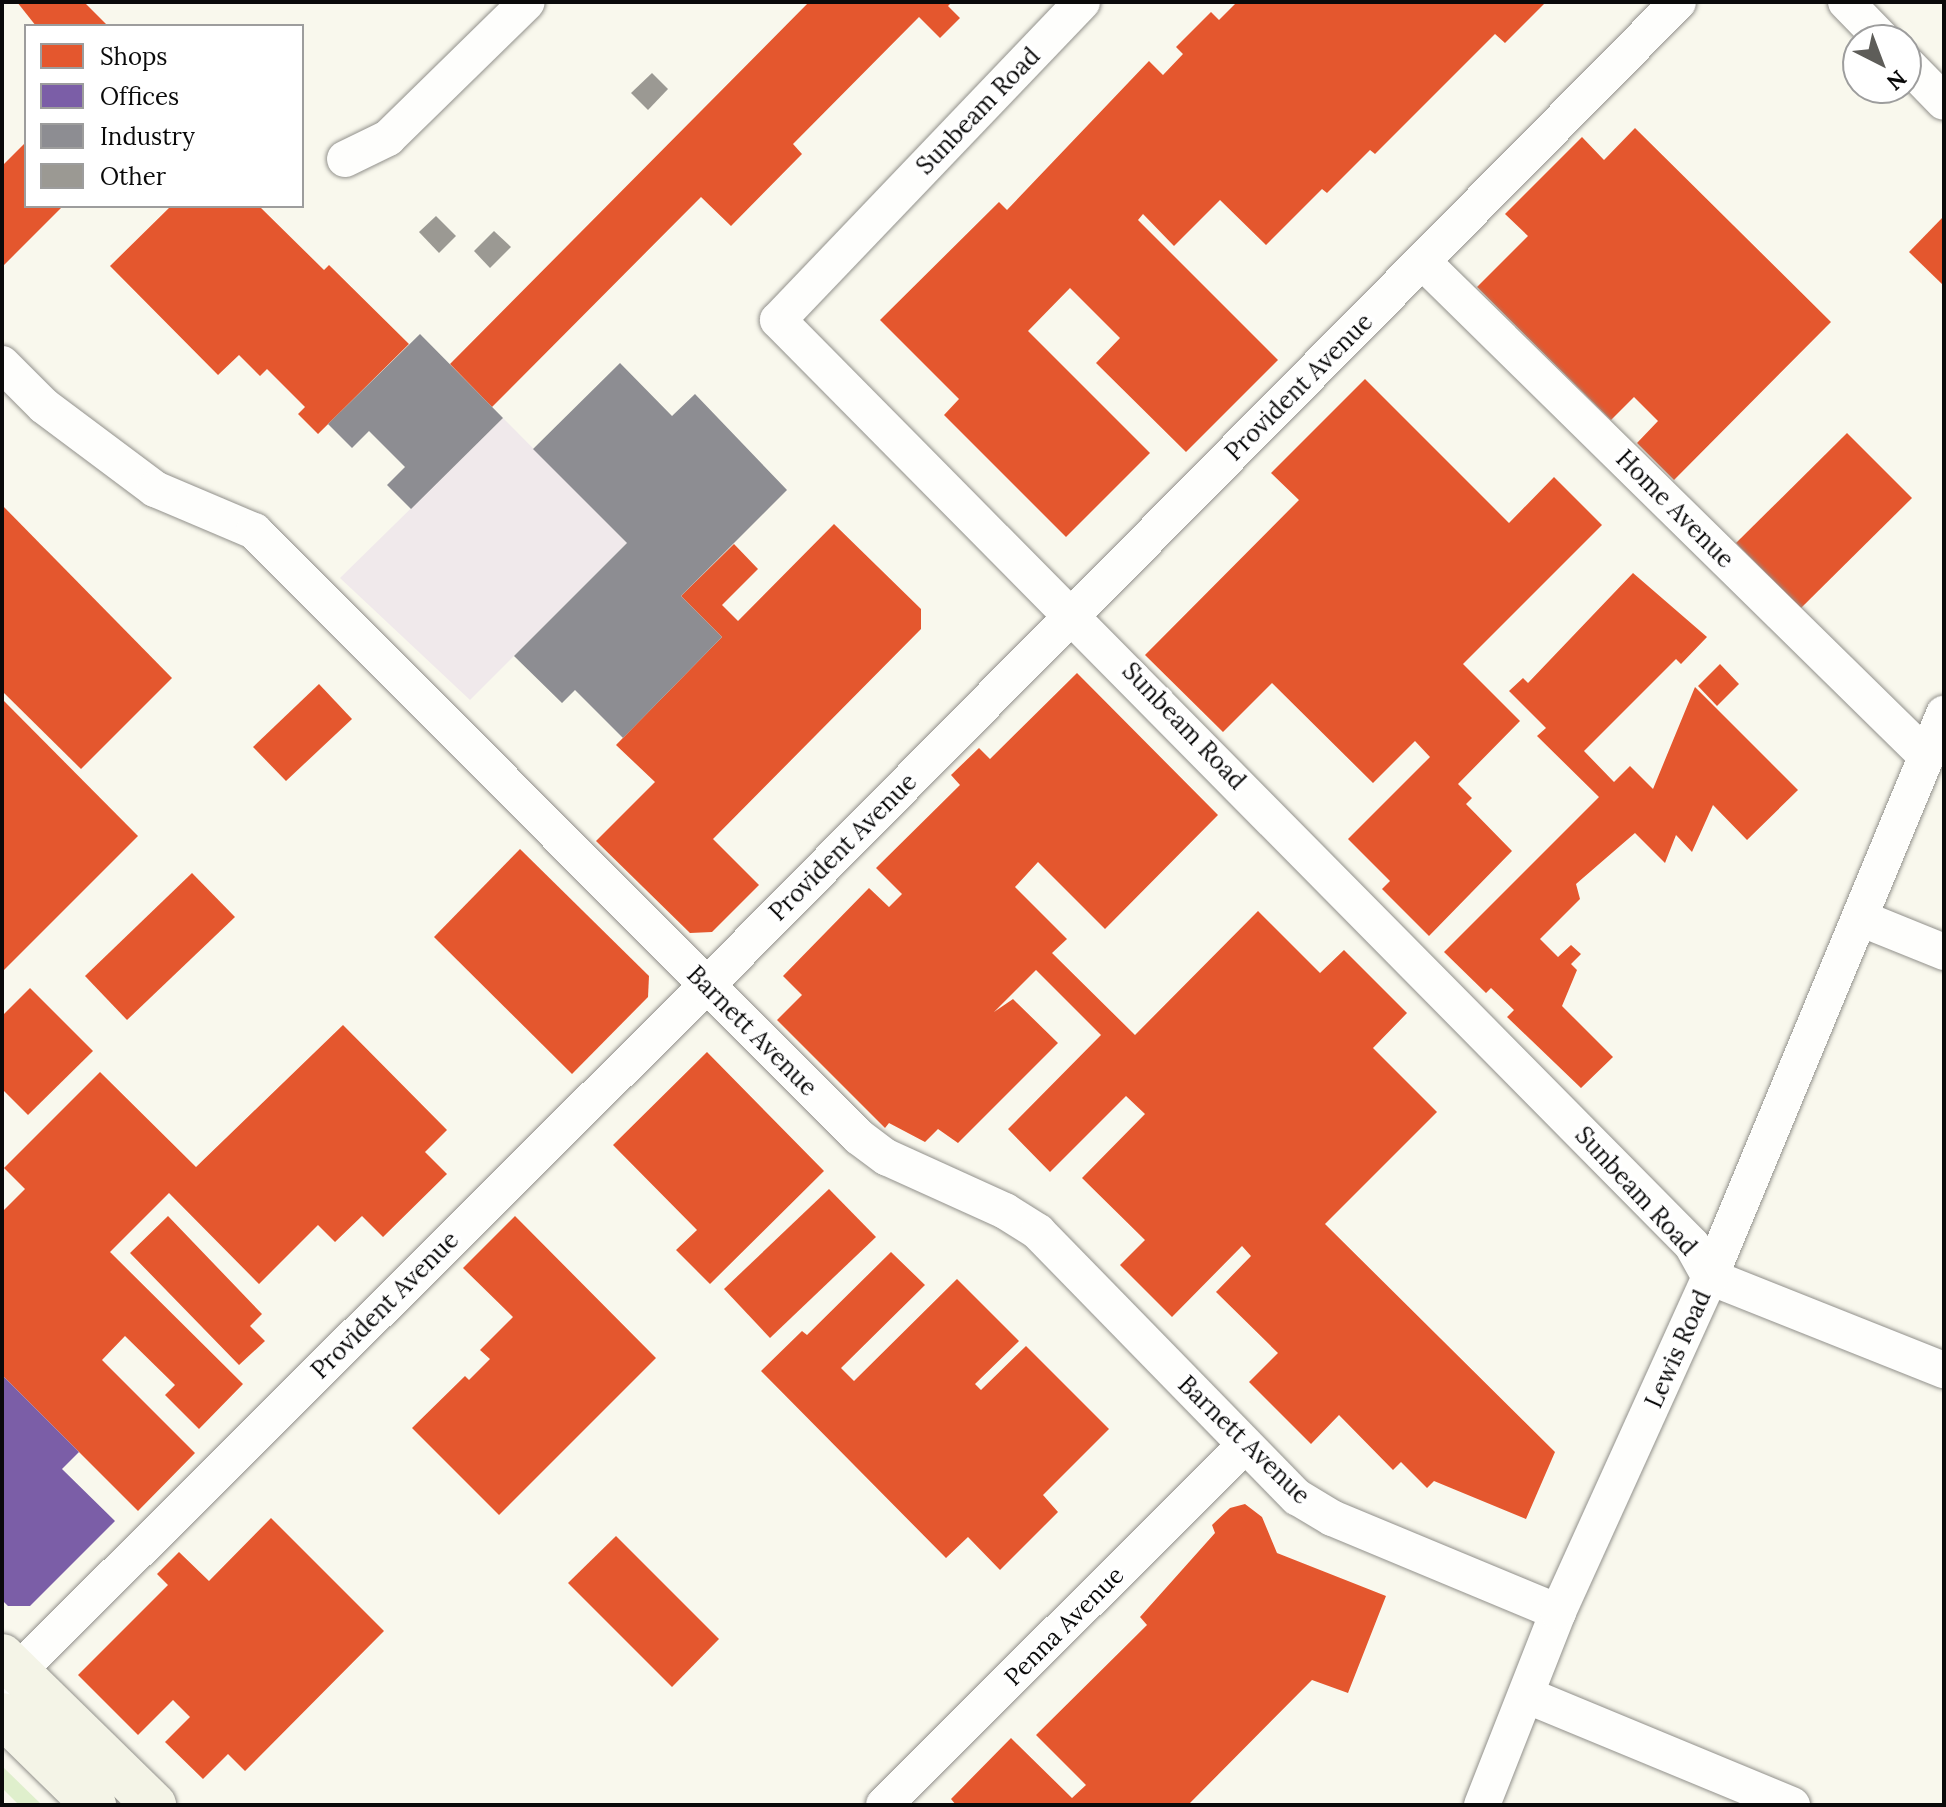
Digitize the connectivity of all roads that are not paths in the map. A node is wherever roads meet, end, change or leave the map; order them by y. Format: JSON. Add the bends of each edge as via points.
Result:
{"nodes":[{"id":1,"x":527,"y":2,"type":"edge"},
{"id":2,"x":1082,"y":2,"type":"edge"},
{"id":3,"x":1678,"y":2,"type":"edge"},
{"id":4,"x":1846,"y":2,"type":"edge"},
{"id":5,"x":1867,"y":24,"type":"edge"},
{"id":6,"x":1922,"y":79,"type":"edge"},
{"id":7,"x":1944,"y":102,"type":"edge"},
{"id":8,"x":345,"y":159,"type":"dead end"},
{"id":9,"x":1423,"y":262,"type":"junction"},
{"id":10,"x":2,"y":364,"type":"edge"},
{"id":11,"x":1074,"y":614,"type":"junction"},
{"id":12,"x":1944,"y":714,"type":"edge"},
{"id":13,"x":1927,"y":757,"type":"junction"},
{"id":14,"x":1860,"y":918,"type":"junction"},
{"id":15,"x":1944,"y":952,"type":"edge"},
{"id":16,"x":706,"y":986,"type":"junction"},
{"id":17,"x":1710,"y":1277,"type":"junction"},
{"id":18,"x":1944,"y":1370,"type":"edge"},
{"id":19,"x":1244,"y":1446,"type":"junction"},
{"id":20,"x":1558,"y":1612,"type":"junction"},
{"id":21,"x":7,"y":1671,"type":"edge"},
{"id":22,"x":1526,"y":1695,"type":"junction"},
{"id":23,"x":2,"y":1715,"type":"edge"},
{"id":24,"x":94,"y":1805,"type":"edge"},
{"id":25,"x":154,"y":1805,"type":"edge"},
{"id":26,"x":884,"y":1805,"type":"edge"},
{"id":27,"x":1482,"y":1805,"type":"edge"},
{"id":28,"x":1792,"y":1805,"type":"edge"}],
"edges":[{"from":1,"to":8,"type":"street","via":[[388,138]]},
{"from":2,"to":11,"type":"street","name":"Sunbeam Road","via":[[778,320]]},
{"from":3,"to":9,"type":"street","name":"Provident Avenue"},
{"from":4,"to":5,"type":"street"},
{"from":6,"to":7,"type":"street"},
{"from":9,"to":11,"type":"street","name":"Provident Avenue"},
{"from":9,"to":13,"type":"street","name":"Home Avenue"},
{"from":10,"to":16,"type":"street","name":"Barnett Avenue","via":[[44,406],[155,489],[254,531]]},
{"from":11,"to":16,"type":"street","name":"Provident Avenue"},
{"from":11,"to":17,"type":"street","name":"Sunbeam Road","via":[[1692,1245]]},
{"from":12,"to":13,"type":"street","name":"Lewis Road"},
{"from":13,"to":14,"type":"street","name":"Lewis Road"},
{"from":14,"to":15,"type":"street"},
{"from":14,"to":17,"type":"street","name":"Lewis Road"},
{"from":16,"to":19,"type":"street","name":"Barnett Avenue","via":[[868,1144],[1038,1232]]},
{"from":16,"to":21,"type":"street","name":"Provident Avenue"},
{"from":17,"to":18,"type":"street","name":"Sunbeam Road"},
{"from":17,"to":20,"type":"street","name":"Lewis Road"},
{"from":19,"to":20,"type":"street","name":"Barnett Avenue","via":[[1297,1497],[1332,1518]]},
{"from":19,"to":26,"type":"street","name":"Penna Avenue"},
{"from":20,"to":22,"type":"street","name":"Lewis Road"},
{"from":21,"to":25,"type":"main road"},
{"from":22,"to":27,"type":"street","name":"Lewis Road"},
{"from":22,"to":28,"type":"street"},
{"from":23,"to":24,"type":"main road"}]}
